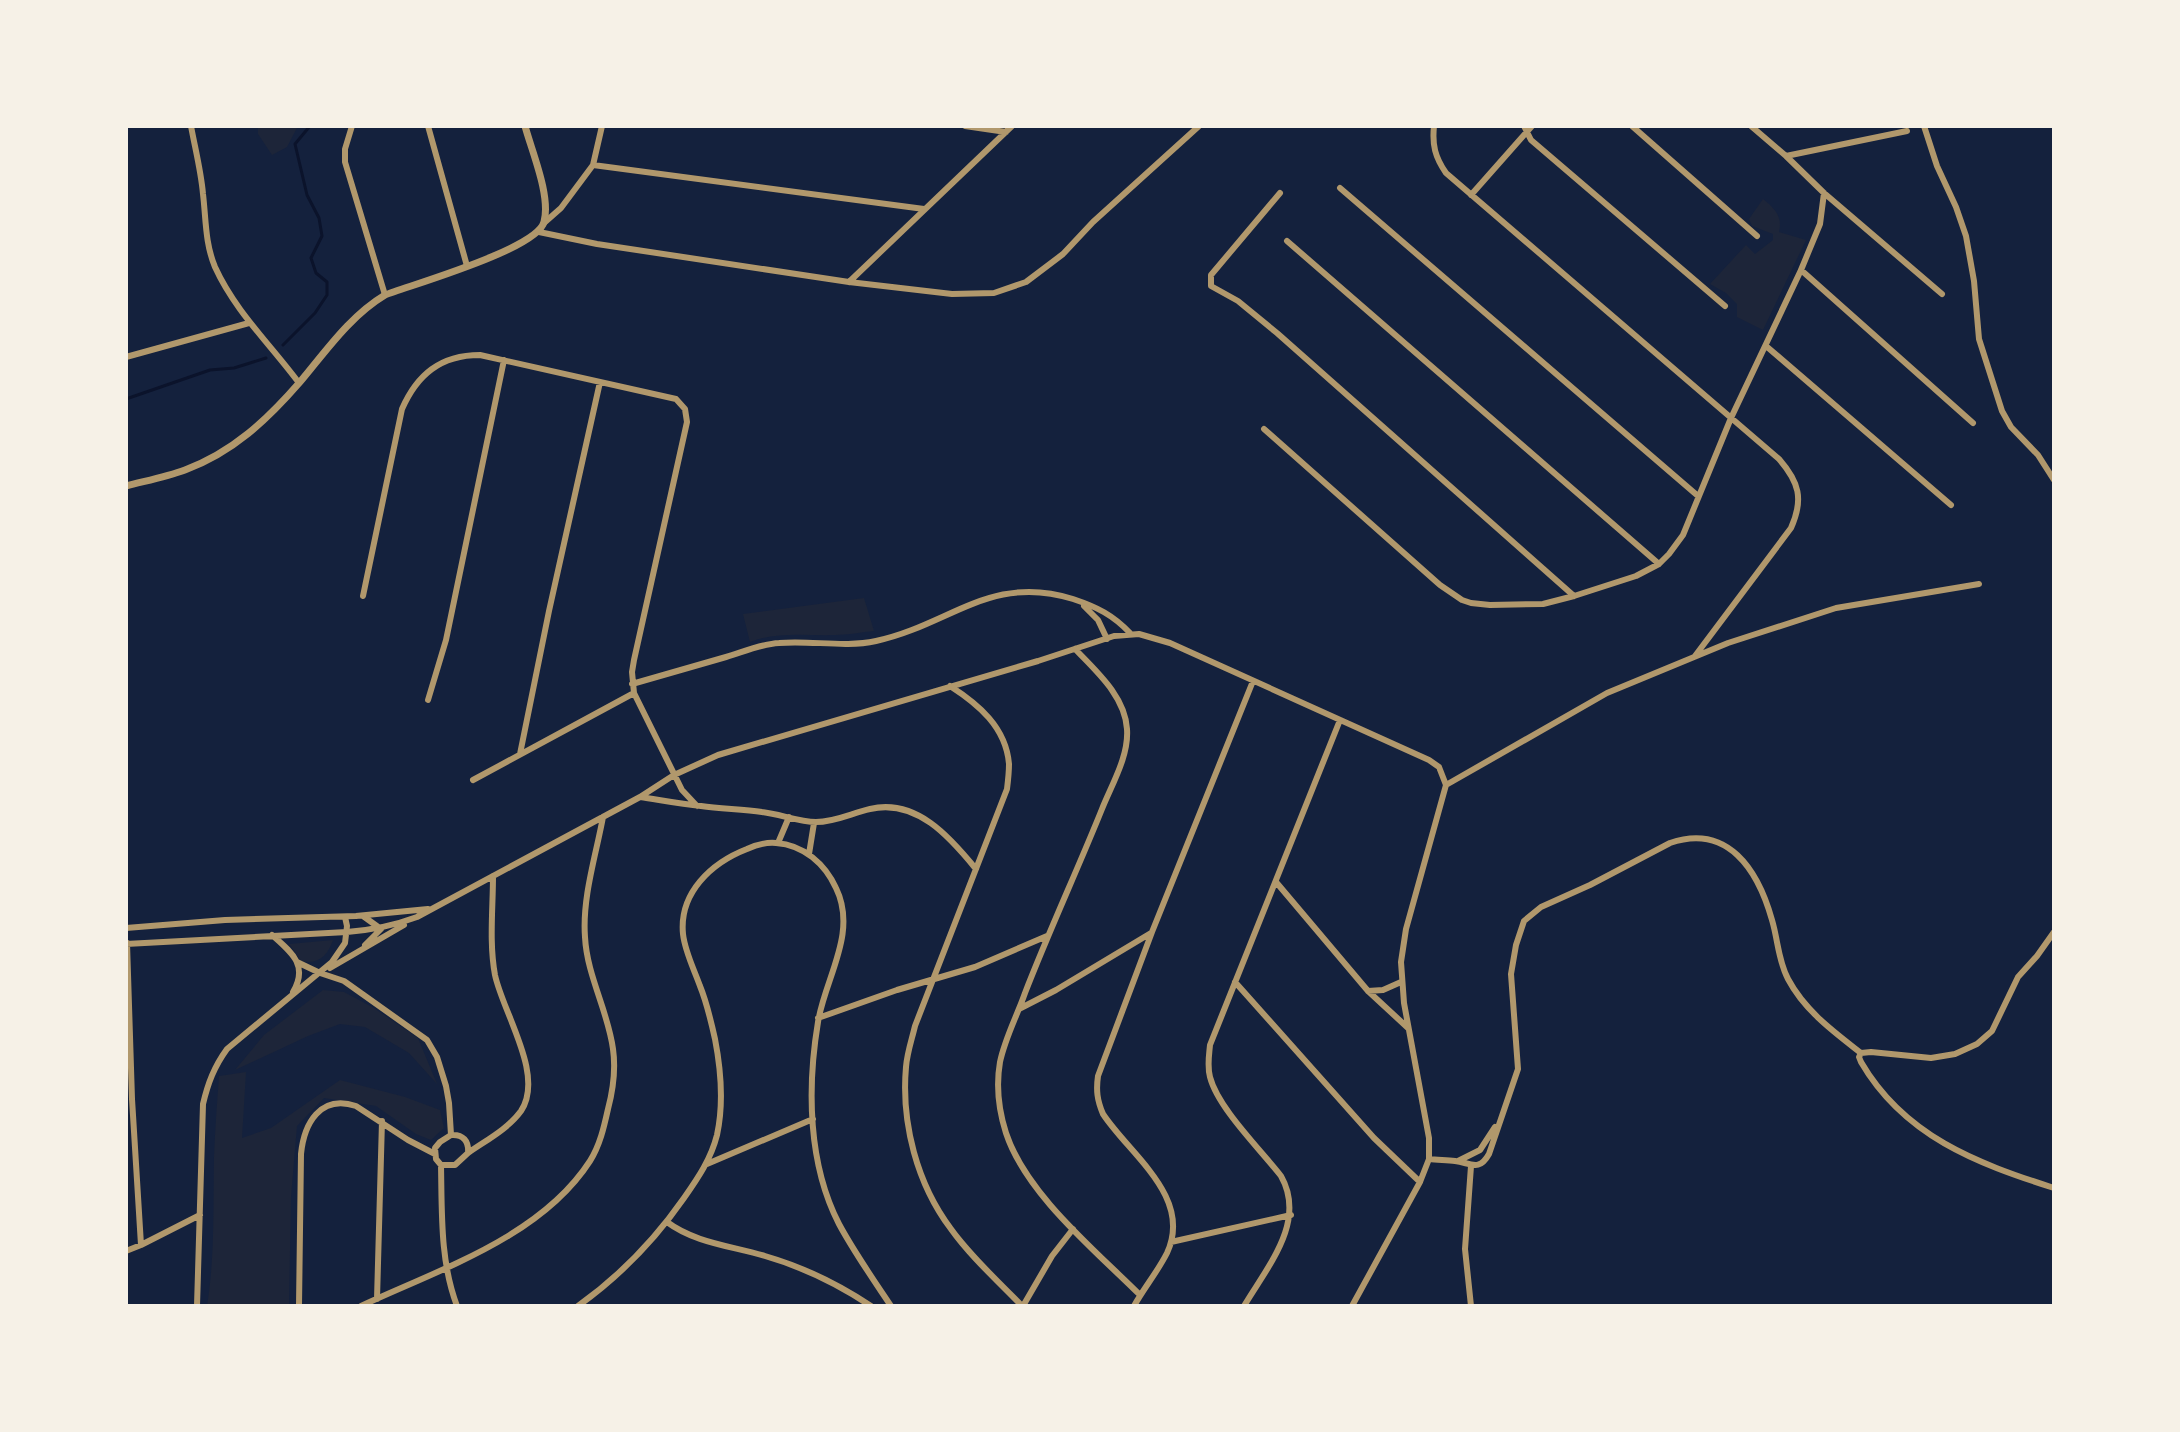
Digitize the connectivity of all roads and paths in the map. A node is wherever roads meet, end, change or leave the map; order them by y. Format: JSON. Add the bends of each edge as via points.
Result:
{"nodes":[{"id":1,"x":191,"y":126,"type":"edge"},
{"id":2,"x":352,"y":126,"type":"edge"},
{"id":3,"x":428,"y":126,"type":"edge"},
{"id":4,"x":525,"y":126,"type":"edge"},
{"id":5,"x":602,"y":126,"type":"edge"},
{"id":6,"x":965,"y":126,"type":"edge"},
{"id":7,"x":1012,"y":126,"type":"edge"},
{"id":8,"x":1199,"y":126,"type":"edge"},
{"id":9,"x":1434,"y":126,"type":"edge"},
{"id":10,"x":1532,"y":126,"type":"edge"},
{"id":11,"x":1632,"y":126,"type":"edge"},
{"id":12,"x":1751,"y":126,"type":"edge"},
{"id":13,"x":1924,"y":126,"type":"edge"},
{"id":14,"x":1525,"y":130,"type":"edge"},
{"id":15,"x":1907,"y":131,"type":"dead end"},
{"id":16,"x":1006,"y":132,"type":"junction"},
{"id":17,"x":1786,"y":156,"type":"junction"},
{"id":18,"x":593,"y":165,"type":"junction"},
{"id":19,"x":1340,"y":188,"type":"dead end"},
{"id":20,"x":1280,"y":193,"type":"dead end"},
{"id":21,"x":1824,"y":193,"type":"junction"},
{"id":22,"x":1471,"y":195,"type":"junction"},
{"id":23,"x":924,"y":209,"type":"junction"},
{"id":24,"x":544,"y":223,"type":"junction"},
{"id":25,"x":539,"y":232,"type":"junction"},
{"id":26,"x":1757,"y":236,"type":"dead end"},
{"id":27,"x":1287,"y":241,"type":"dead end"},
{"id":28,"x":467,"y":266,"type":"junction"},
{"id":29,"x":1801,"y":270,"type":"junction"},
{"id":30,"x":849,"y":282,"type":"junction"},
{"id":31,"x":1942,"y":294,"type":"dead end"},
{"id":32,"x":385,"y":295,"type":"junction"},
{"id":33,"x":1725,"y":306,"type":"dead end"},
{"id":34,"x":249,"y":323,"type":"junction"},
{"id":35,"x":1766,"y":346,"type":"junction"},
{"id":36,"x":126,"y":357,"type":"edge"},
{"id":37,"x":504,"y":360,"type":"junction"},
{"id":38,"x":600,"y":382,"type":"junction"},
{"id":39,"x":299,"y":383,"type":"junction"},
{"id":40,"x":1731,"y":418,"type":"junction"},
{"id":41,"x":1973,"y":423,"type":"dead end"},
{"id":42,"x":1264,"y":429,"type":"dead end"},
{"id":43,"x":2054,"y":480,"type":"edge"},
{"id":44,"x":126,"y":486,"type":"edge"},
{"id":45,"x":1698,"y":496,"type":"junction"},
{"id":46,"x":1951,"y":505,"type":"dead end"},
{"id":47,"x":1659,"y":564,"type":"junction"},
{"id":48,"x":1979,"y":584,"type":"dead end"},
{"id":49,"x":363,"y":596,"type":"dead end"},
{"id":50,"x":1574,"y":596,"type":"junction"},
{"id":51,"x":1079,"y":601,"type":"junction"},
{"id":52,"x":1130,"y":634,"type":"junction"},
{"id":53,"x":1107,"y":639,"type":"junction"},
{"id":54,"x":1075,"y":649,"type":"junction"},
{"id":55,"x":1695,"y":656,"type":"junction"},
{"id":56,"x":1253,"y":681,"type":"junction"},
{"id":57,"x":632,"y":684,"type":"junction"},
{"id":58,"x":950,"y":686,"type":"junction"},
{"id":59,"x":634,"y":693,"type":"junction"},
{"id":60,"x":428,"y":700,"type":"dead end"},
{"id":61,"x":1340,"y":720,"type":"junction"},
{"id":62,"x":520,"y":754,"type":"junction"},
{"id":63,"x":674,"y":775,"type":"junction"},
{"id":64,"x":473,"y":780,"type":"dead end"},
{"id":65,"x":1446,"y":785,"type":"junction"},
{"id":66,"x":640,"y":797,"type":"junction"},
{"id":67,"x":697,"y":806,"type":"junction"},
{"id":68,"x":604,"y":816,"type":"junction"},
{"id":69,"x":789,"y":817,"type":"junction"},
{"id":70,"x":814,"y":823,"type":"junction"},
{"id":71,"x":778,"y":843,"type":"junction"},
{"id":72,"x":809,"y":854,"type":"junction"},
{"id":73,"x":976,"y":869,"type":"junction"},
{"id":74,"x":493,"y":876,"type":"junction"},
{"id":75,"x":1276,"y":882,"type":"junction"},
{"id":76,"x":431,"y":909,"type":"junction"},
{"id":77,"x":363,"y":916,"type":"junction"},
{"id":78,"x":345,"y":917,"type":"junction"},
{"id":79,"x":417,"y":917,"type":"junction"},
{"id":80,"x":126,"y":928,"type":"edge"},
{"id":81,"x":381,"y":929,"type":"junction"},
{"id":82,"x":347,"y":932,"type":"junction"},
{"id":83,"x":1152,"y":932,"type":"junction"},
{"id":84,"x":2054,"y":932,"type":"edge"},
{"id":85,"x":271,"y":935,"type":"junction"},
{"id":86,"x":1047,"y":936,"type":"junction"},
{"id":87,"x":127,"y":944,"type":"edge"},
{"id":88,"x":356,"y":953,"type":"junction"},
{"id":89,"x":297,"y":962,"type":"junction"},
{"id":90,"x":339,"y":963,"type":"junction"},
{"id":91,"x":320,"y":973,"type":"junction"},
{"id":92,"x":932,"y":980,"type":"junction"},
{"id":93,"x":344,"y":981,"type":"junction"},
{"id":94,"x":1235,"y":982,"type":"junction"},
{"id":95,"x":1401,"y":982,"type":"junction"},
{"id":96,"x":1368,"y":991,"type":"junction"},
{"id":97,"x":291,"y":995,"type":"junction"},
{"id":98,"x":1019,"y":1009,"type":"junction"},
{"id":99,"x":818,"y":1018,"type":"junction"},
{"id":100,"x":1408,"y":1028,"type":"junction"},
{"id":101,"x":1861,"y":1053,"type":"junction"},
{"id":102,"x":129,"y":1099,"type":"edge"},
{"id":103,"x":1502,"y":1117,"type":"junction"},
{"id":104,"x":813,"y":1119,"type":"junction"},
{"id":105,"x":382,"y":1121,"type":"junction"},
{"id":106,"x":451,"y":1135,"type":"junction"},
{"id":107,"x":468,"y":1153,"type":"junction"},
{"id":108,"x":435,"y":1154,"type":"junction"},
{"id":109,"x":1429,"y":1159,"type":"junction"},
{"id":110,"x":1458,"y":1161,"type":"junction"},
{"id":111,"x":707,"y":1164,"type":"junction"},
{"id":112,"x":441,"y":1165,"type":"junction"},
{"id":113,"x":1471,"y":1166,"type":"junction"},
{"id":114,"x":1420,"y":1182,"type":"junction"},
{"id":115,"x":2054,"y":1188,"type":"edge"},
{"id":116,"x":200,"y":1215,"type":"junction"},
{"id":117,"x":1291,"y":1215,"type":"junction"},
{"id":118,"x":667,"y":1222,"type":"junction"},
{"id":119,"x":1073,"y":1229,"type":"junction"},
{"id":120,"x":1171,"y":1242,"type":"junction"},
{"id":121,"x":141,"y":1245,"type":"junction"},
{"id":122,"x":126,"y":1251,"type":"edge"},
{"id":123,"x":446,"y":1267,"type":"junction"},
{"id":124,"x":593,"y":1295,"type":"junction"},
{"id":125,"x":1140,"y":1295,"type":"junction"},
{"id":126,"x":377,"y":1299,"type":"junction"},
{"id":127,"x":596,"y":1304,"type":"dead end"},
{"id":128,"x":197,"y":1306,"type":"edge"},
{"id":129,"x":299,"y":1306,"type":"edge"},
{"id":130,"x":361,"y":1306,"type":"edge"},
{"id":131,"x":457,"y":1306,"type":"edge"},
{"id":132,"x":578,"y":1306,"type":"edge"},
{"id":133,"x":871,"y":1306,"type":"edge"},
{"id":134,"x":891,"y":1306,"type":"edge"},
{"id":135,"x":1022,"y":1306,"type":"edge"},
{"id":136,"x":1134,"y":1306,"type":"edge"},
{"id":137,"x":1244,"y":1306,"type":"edge"},
{"id":138,"x":1352,"y":1306,"type":"edge"},
{"id":139,"x":1471,"y":1306,"type":"edge"}],
"edges":[{"from":1,"to":34,"type":"street","via":[[207,243],[226,288]]},
{"from":2,"to":32,"type":"street","via":[[345,162]]},
{"from":3,"to":28,"type":"street"},
{"from":4,"to":24,"type":"street","via":[[542,186]]},
{"from":5,"to":18,"type":"street"},
{"from":6,"to":16,"type":"street"},
{"from":7,"to":16,"type":"street"},
{"from":8,"to":30,"type":"street","via":[[1026,282],[986,294],[952,294]]},
{"from":9,"to":22,"type":"street","via":[[1436,156]]},
{"from":10,"to":14,"type":"street"},
{"from":11,"to":26,"type":"street"},
{"from":12,"to":17,"type":"street"},
{"from":13,"to":43,"type":"street","via":[[1966,236],[1979,339],[2002,411]]},
{"from":14,"to":22,"type":"street"},
{"from":14,"to":33,"type":"street"},
{"from":15,"to":17,"type":"street"},
{"from":16,"to":23,"type":"street"},
{"from":17,"to":21,"type":"street"},
{"from":18,"to":23,"type":"street"},
{"from":18,"to":24,"type":"street"},
{"from":19,"to":45,"type":"street"},
{"from":20,"to":50,"type":"street","via":[[1211,275],[1213,288],[1238,301],[1289,343]]},
{"from":21,"to":29,"type":"street","via":[[1820,224]]},
{"from":21,"to":31,"type":"street"},
{"from":22,"to":40,"type":"street"},
{"from":23,"to":30,"type":"street"},
{"from":24,"to":25,"type":"street"},
{"from":25,"to":28,"type":"street"},
{"from":25,"to":30,"type":"street"},
{"from":27,"to":47,"type":"street"},
{"from":28,"to":32,"type":"street"},
{"from":29,"to":35,"type":"street"},
{"from":29,"to":41,"type":"street"},
{"from":32,"to":39,"type":"street","via":[[352,322]]},
{"from":34,"to":36,"type":"street"},
{"from":34,"to":39,"type":"street"},
{"from":35,"to":40,"type":"street"},
{"from":35,"to":46,"type":"street"},
{"from":37,"to":38,"type":"street"},
{"from":37,"to":49,"type":"street","via":[[480,355],[451,358],[410,392]]},
{"from":37,"to":60,"type":"street","via":[[446,640]]},
{"from":38,"to":57,"type":"street","via":[[676,399],[687,414]]},
{"from":38,"to":62,"type":"street"},
{"from":39,"to":44,"type":"street","via":[[258,427],[226,450],[184,471]]},
{"from":40,"to":45,"type":"street"},
{"from":40,"to":55,"type":"street","via":[[1789,471],[1797,485],[1797,516]]},
{"from":42,"to":50,"type":"street","via":[[1462,600],[1543,604]]},
{"from":45,"to":47,"type":"street","via":[[1683,535]]},
{"from":47,"to":50,"type":"street"},
{"from":48,"to":55,"type":"street","via":[[1824,611]]},
{"from":51,"to":52,"type":"street","via":[[1110,615]]},
{"from":51,"to":53,"type":"street","via":[[1098,620]]},
{"from":51,"to":57,"type":"street","via":[[1034,591],[996,595],[874,642],[769,644]]},
{"from":52,"to":53,"type":"street"},
{"from":52,"to":56,"type":"street","via":[[1170,643]]},
{"from":53,"to":54,"type":"street"},
{"from":54,"to":58,"type":"street"},
{"from":54,"to":86,"type":"street","via":[[1118,701],[1126,742]]},
{"from":55,"to":65,"type":"street","via":[[1607,693]]},
{"from":56,"to":61,"type":"street"},
{"from":56,"to":83,"type":"street"},
{"from":57,"to":59,"type":"street"},
{"from":58,"to":63,"type":"street","via":[[718,755]]},
{"from":58,"to":73,"type":"street","via":[[992,720],[1009,764],[1007,789]]},
{"from":59,"to":62,"type":"street"},
{"from":59,"to":63,"type":"street"},
{"from":61,"to":65,"type":"street","via":[[1434,763]]},
{"from":61,"to":75,"type":"street"},
{"from":62,"to":64,"type":"street"},
{"from":63,"to":66,"type":"street"},
{"from":63,"to":67,"type":"street"},
{"from":65,"to":95,"type":"street","via":[[1406,929]]},
{"from":66,"to":67,"type":"street"},
{"from":66,"to":68,"type":"street"},
{"from":67,"to":69,"type":"street"},
{"from":68,"to":74,"type":"street"},
{"from":68,"to":123,"type":"street","via":[[585,928],[590,968],[614,1051],[613,1087],[602,1135],[591,1160],[547,1210]]},
{"from":69,"to":70,"type":"street"},
{"from":69,"to":71,"type":"street"},
{"from":70,"to":72,"type":"street"},
{"from":70,"to":73,"type":"street","via":[[895,807],[937,827]]},
{"from":71,"to":72,"type":"street"},
{"from":71,"to":111,"type":"street","via":[[752,847],[719,863],[700,881],[685,909],[684,939],[720,1066],[720,1117]]},
{"from":72,"to":99,"type":"street","via":[[829,875],[844,915]]},
{"from":73,"to":92,"type":"street"},
{"from":74,"to":76,"type":"street"},
{"from":74,"to":107,"type":"street","via":[[495,974],[526,1064],[528,1092],[509,1124]]},
{"from":75,"to":94,"type":"street"},
{"from":75,"to":96,"type":"street"},
{"from":76,"to":77,"type":"street"},
{"from":76,"to":79,"type":"street"},
{"from":77,"to":78,"type":"street"},
{"from":77,"to":81,"type":"street"},
{"from":78,"to":80,"type":"street"},
{"from":78,"to":82,"type":"street"},
{"from":79,"to":81,"type":"street"},
{"from":79,"to":88,"type":"street"},
{"from":81,"to":82,"type":"street"},
{"from":81,"to":88,"type":"street"},
{"from":82,"to":85,"type":"street"},
{"from":82,"to":91,"type":"street","via":[[338,956]]},
{"from":83,"to":98,"type":"street"},
{"from":83,"to":120,"type":"street","via":[[1096,1090],[1103,1114],[1165,1193],[1173,1217]]},
{"from":84,"to":101,"type":"street","via":[[2018,977],[1992,1031],[1977,1044],[1931,1058]]},
{"from":85,"to":87,"type":"street"},
{"from":85,"to":89,"type":"street"},
{"from":86,"to":92,"type":"street"},
{"from":86,"to":98,"type":"street"},
{"from":87,"to":102,"type":"street"},
{"from":88,"to":90,"type":"street"},
{"from":89,"to":91,"type":"street"},
{"from":89,"to":97,"type":"street","via":[[300,977]]},
{"from":90,"to":91,"type":"street"},
{"from":90,"to":93,"type":"street"},
{"from":91,"to":93,"type":"street"},
{"from":91,"to":97,"type":"street"},
{"from":92,"to":99,"type":"street"},
{"from":92,"to":135,"type":"street","via":[[906,1064],[904,1092],[913,1150],[950,1229]]},
{"from":93,"to":106,"type":"street","via":[[432,1047],[446,1086]]},
{"from":94,"to":114,"type":"street"},
{"from":94,"to":117,"type":"street","via":[[1210,1045],[1210,1077],[1226,1108],[1281,1176]]},
{"from":95,"to":96,"type":"street"},
{"from":95,"to":100,"type":"street"},
{"from":96,"to":100,"type":"street"},
{"from":97,"to":116,"type":"street","via":[[215,1065],[203,1104]]},
{"from":98,"to":119,"type":"street","via":[[1001,1060],[1001,1112],[1016,1157]]},
{"from":99,"to":104,"type":"street"},
{"from":100,"to":109,"type":"street","via":[[1427,1121]]},
{"from":101,"to":103,"type":"street","via":[[1824,1024],[1789,980],[1769,910],[1740,856],[1715,840],[1683,839],[1541,907],[1524,921],[1511,974],[1518,1069]]},
{"from":101,"to":115,"type":"street","via":[[1861,1062],[1880,1090],[1918,1126],[1997,1170]]},
{"from":102,"to":121,"type":"street"},
{"from":103,"to":110,"type":"street","via":[[1480,1150]]},
{"from":103,"to":113,"type":"street","via":[[1486,1159]]},
{"from":104,"to":111,"type":"street"},
{"from":104,"to":134,"type":"street","via":[[825,1191]]},
{"from":105,"to":108,"type":"street"},
{"from":105,"to":126,"type":"street"},
{"from":105,"to":129,"type":"street","via":[[356,1106],[337,1103],[321,1111],[305,1131]]},
{"from":106,"to":107,"type":"street","via":[[463,1137]]},
{"from":106,"to":108,"type":"street"},
{"from":107,"to":112,"type":"street","via":[[455,1165]]},
{"from":108,"to":112,"type":"street"},
{"from":109,"to":110,"type":"street"},
{"from":109,"to":114,"type":"street"},
{"from":110,"to":113,"type":"street"},
{"from":111,"to":118,"type":"street"},
{"from":112,"to":123,"type":"street"},
{"from":113,"to":139,"type":"street","via":[[1465,1249]]},
{"from":114,"to":138,"type":"street"},
{"from":116,"to":121,"type":"street"},
{"from":116,"to":128,"type":"street"},
{"from":117,"to":120,"type":"street"},
{"from":117,"to":137,"type":"street","via":[[1279,1248]]},
{"from":118,"to":124,"type":"street"},
{"from":118,"to":133,"type":"street","via":[[689,1236],[794,1265]]},
{"from":119,"to":125,"type":"street"},
{"from":119,"to":135,"type":"street"},
{"from":120,"to":125,"type":"street"},
{"from":121,"to":122,"type":"street"},
{"from":123,"to":126,"type":"street"},
{"from":123,"to":131,"type":"street"},
{"from":124,"to":127,"type":"street"},
{"from":124,"to":132,"type":"street"},
{"from":125,"to":136,"type":"street"},
{"from":126,"to":130,"type":"street"}]}
